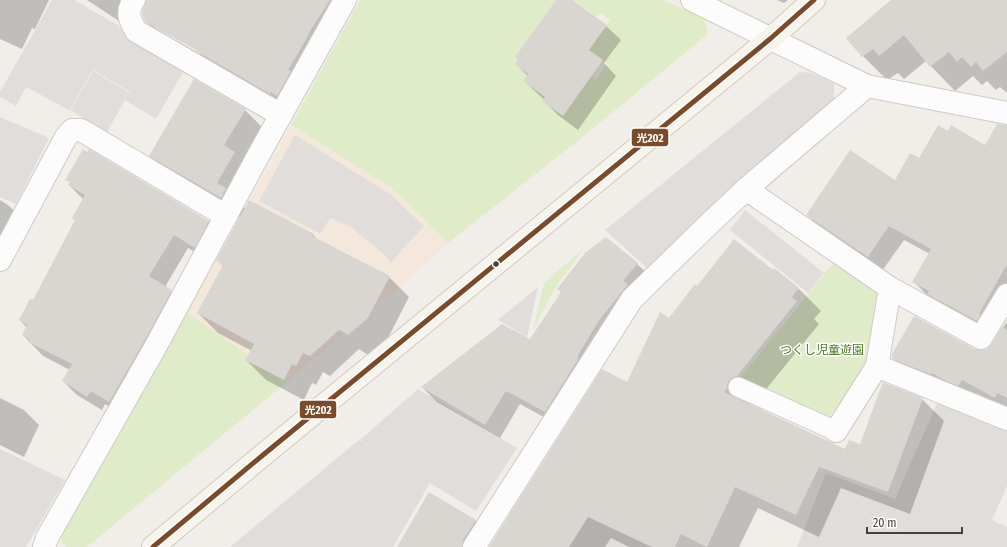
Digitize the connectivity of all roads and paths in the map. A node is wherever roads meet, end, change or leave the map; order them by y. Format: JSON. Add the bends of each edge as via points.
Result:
{"nodes":[{"id":1,"x":134,"y":0,"type":"edge"},
{"id":2,"x":345,"y":0,"type":"edge"},
{"id":3,"x":814,"y":0,"type":"edge"},
{"id":4,"x":700,"y":2,"type":"edge"},
{"id":5,"x":770,"y":39,"type":"junction"},
{"id":6,"x":867,"y":86,"type":"junction"},
{"id":7,"x":1007,"y":113,"type":"edge"},
{"id":8,"x":281,"y":115,"type":"junction"},
{"id":9,"x":746,"y":190,"type":"junction"},
{"id":10,"x":226,"y":216,"type":"junction"},
{"id":11,"x":0,"y":260,"type":"edge"},
{"id":12,"x":890,"y":288,"type":"junction"},
{"id":13,"x":1007,"y":295,"type":"edge"},
{"id":14,"x":877,"y":366,"type":"junction"},
{"id":15,"x":738,"y":387,"type":"dead end"},
{"id":16,"x":1007,"y":419,"type":"edge"},
{"id":17,"x":836,"y":431,"type":"joint"},
{"id":18,"x":44,"y":547,"type":"edge"},
{"id":19,"x":153,"y":547,"type":"edge"},
{"id":20,"x":474,"y":547,"type":"edge"}],
"edges":[{"from":1,"to":8,"type":"street","via":[[130,6],[130,20],[136,31]]},
{"from":2,"to":8,"type":"street"},
{"from":3,"to":5,"type":"main road"},
{"from":4,"to":5,"type":"street"},
{"from":5,"to":6,"type":"street"},
{"from":5,"to":19,"type":"main road"},
{"from":6,"to":7,"type":"street"},
{"from":6,"to":9,"type":"street"},
{"from":8,"to":10,"type":"street"},
{"from":9,"to":12,"type":"street"},
{"from":9,"to":20,"type":"street","via":[[632,299]]},
{"from":10,"to":11,"type":"street","via":[[81,130],[72,130]]},
{"from":10,"to":18,"type":"street"},
{"from":12,"to":13,"type":"street","via":[[981,338]]},
{"from":12,"to":14,"type":"street"},
{"from":14,"to":16,"type":"street"},
{"from":14,"to":17,"type":"street"},
{"from":15,"to":17,"type":"lane"}]}
